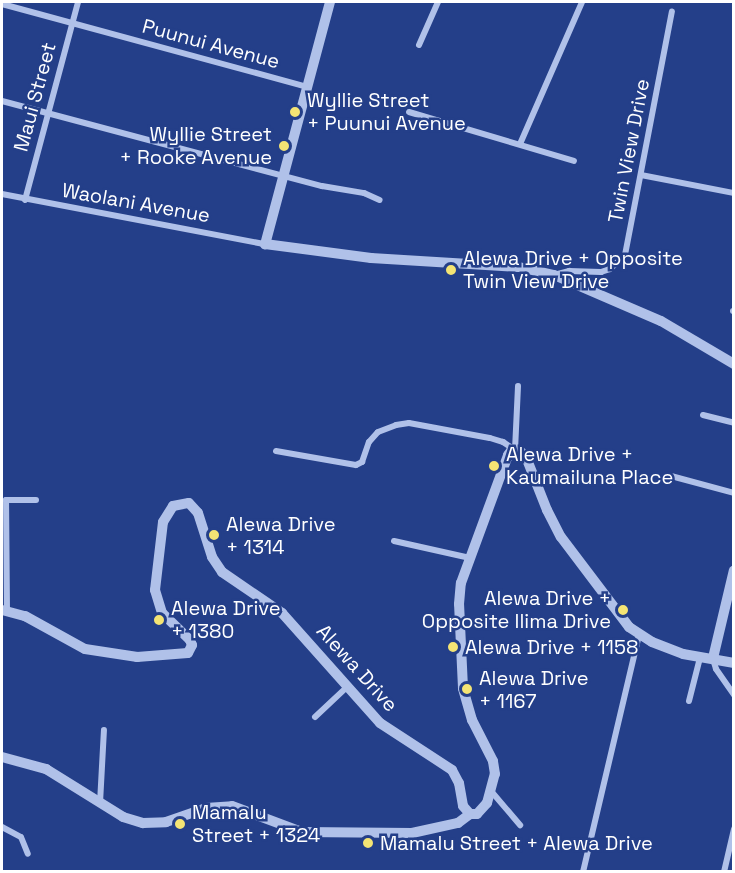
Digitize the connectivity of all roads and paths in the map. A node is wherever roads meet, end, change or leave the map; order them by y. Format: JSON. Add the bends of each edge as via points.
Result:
{"nodes":[{"id":1,"x":78,"y":2,"type":"edge"},
{"id":2,"x":330,"y":2,"type":"edge"},
{"id":3,"x":438,"y":2,"type":"edge"},
{"id":4,"x":582,"y":2,"type":"edge"},
{"id":5,"x":2,"y":4,"type":"edge"},
{"id":6,"x":672,"y":12,"type":"dead end"},
{"id":7,"x":72,"y":23,"type":"junction"},
{"id":8,"x":418,"y":45,"type":"dead end"},
{"id":9,"x":307,"y":87,"type":"junction"},
{"id":10,"x":2,"y":100,"type":"edge"},
{"id":11,"x":409,"y":112,"type":"dead end"},
{"id":12,"x":49,"y":113,"type":"junction"},
{"id":13,"x":520,"y":144,"type":"junction"},
{"id":14,"x":574,"y":161,"type":"dead end"},
{"id":15,"x":284,"y":175,"type":"junction"},
{"id":16,"x":641,"y":175,"type":"junction"},
{"id":17,"x":734,"y":193,"type":"edge"},
{"id":18,"x":2,"y":194,"type":"edge"},
{"id":19,"x":25,"y":200,"type":"junction"},
{"id":20,"x":380,"y":200,"type":"dead end"},
{"id":21,"x":266,"y":244,"type":"junction"},
{"id":22,"x":554,"y":275,"type":"junction"},
{"id":23,"x":734,"y":364,"type":"edge"},
{"id":24,"x":518,"y":386,"type":"dead end"},
{"id":25,"x":703,"y":416,"type":"dead end"},
{"id":26,"x":734,"y":423,"type":"edge"},
{"id":27,"x":515,"y":450,"type":"junction"},
{"id":28,"x":276,"y":451,"type":"dead end"},
{"id":29,"x":671,"y":476,"type":"dead end"},
{"id":30,"x":734,"y":493,"type":"edge"},
{"id":31,"x":36,"y":500,"type":"dead end"},
{"id":32,"x":394,"y":541,"type":"dead end"},
{"id":33,"x":470,"y":558,"type":"junction"},
{"id":34,"x":734,"y":570,"type":"edge"},
{"id":35,"x":4,"y":610,"type":"edge"},
{"id":36,"x":639,"y":635,"type":"junction"},
{"id":37,"x":700,"y":658,"type":"junction"},
{"id":38,"x":713,"y":658,"type":"junction"},
{"id":39,"x":734,"y":663,"type":"edge"},
{"id":40,"x":347,"y":687,"type":"junction"},
{"id":41,"x":734,"y":694,"type":"edge"},
{"id":42,"x":689,"y":701,"type":"dead end"},
{"id":43,"x":315,"y":717,"type":"dead end"},
{"id":44,"x":104,"y":729,"type":"dead end"},
{"id":45,"x":2,"y":756,"type":"edge"},
{"id":46,"x":491,"y":791,"type":"junction"},
{"id":47,"x":100,"y":803,"type":"junction"},
{"id":48,"x":470,"y":814,"type":"junction"},
{"id":49,"x":520,"y":825,"type":"dead end"},
{"id":50,"x":2,"y":827,"type":"edge"},
{"id":51,"x":734,"y":829,"type":"edge"},
{"id":52,"x":28,"y":854,"type":"dead end"},
{"id":53,"x":584,"y":872,"type":"edge"},
{"id":54,"x":724,"y":872,"type":"edge"}],
"edges":[{"from":1,"to":7,"type":"street","name":"Maui Street"},
{"from":2,"to":9,"type":"street"},
{"from":3,"to":8,"type":"street"},
{"from":4,"to":13,"type":"street"},
{"from":5,"to":7,"type":"street","name":"Puunui Avenue"},
{"from":6,"to":16,"type":"street","name":"Twin View Drive"},
{"from":7,"to":9,"type":"street","name":"Puunui Avenue"},
{"from":7,"to":12,"type":"street","name":"Maui Street"},
{"from":9,"to":15,"type":"street"},
{"from":10,"to":12,"type":"street"},
{"from":11,"to":13,"type":"street"},
{"from":12,"to":15,"type":"street"},
{"from":12,"to":19,"type":"street","name":"Maui Street"},
{"from":13,"to":14,"type":"street"},
{"from":15,"to":20,"type":"street"},
{"from":15,"to":21,"type":"street"},
{"from":16,"to":17,"type":"street"},
{"from":16,"to":22,"type":"street","name":"Twin View Drive","via":[[628,243],[619,262],[601,272],[568,271]]},
{"from":18,"to":19,"type":"street","name":"Waolani Avenue"},
{"from":19,"to":21,"type":"street","name":"Waolani Avenue"},
{"from":21,"to":22,"type":"street","via":[[381,259],[519,267]]},
{"from":22,"to":23,"type":"street","via":[[661,321]]},
{"from":24,"to":27,"type":"street"},
{"from":25,"to":26,"type":"street"},
{"from":27,"to":28,"type":"street","via":[[490,438],[409,423],[378,432],[369,442],[362,462],[356,465]]},
{"from":27,"to":33,"type":"street","via":[[508,455]]},
{"from":27,"to":36,"type":"street","via":[[529,462],[561,537],[613,608]]},
{"from":29,"to":30,"type":"street"},
{"from":31,"to":35,"type":"street","via":[[6,500]]},
{"from":32,"to":33,"type":"street"},
{"from":33,"to":46,"type":"street","via":[[459,604],[462,688],[472,720],[493,761]]},
{"from":34,"to":38,"type":"street"},
{"from":35,"to":40,"type":"street","name":"Alewa Drive","via":[[25,616],[85,649],[137,657],[188,653],[190,640],[162,613],[155,590],[163,522],[173,506],[189,503],[198,513],[212,558],[222,572],[282,613]]},
{"from":36,"to":37,"type":"street"},
{"from":36,"to":53,"type":"street"},
{"from":37,"to":38,"type":"street"},
{"from":37,"to":42,"type":"street"},
{"from":38,"to":39,"type":"street"},
{"from":38,"to":41,"type":"street"},
{"from":40,"to":43,"type":"street"},
{"from":40,"to":48,"type":"street","name":"Alewa Drive","via":[[380,723],[452,770],[463,806]]},
{"from":44,"to":47,"type":"street"},
{"from":45,"to":47,"type":"street","via":[[46,769]]},
{"from":46,"to":48,"type":"street","via":[[482,810]]},
{"from":46,"to":49,"type":"street"},
{"from":47,"to":48,"type":"street","via":[[130,820],[150,824],[206,808],[239,807],[294,830],[318,833],[422,832],[458,823]]},
{"from":50,"to":52,"type":"street","via":[[21,837]]},
{"from":51,"to":54,"type":"street"}]}
